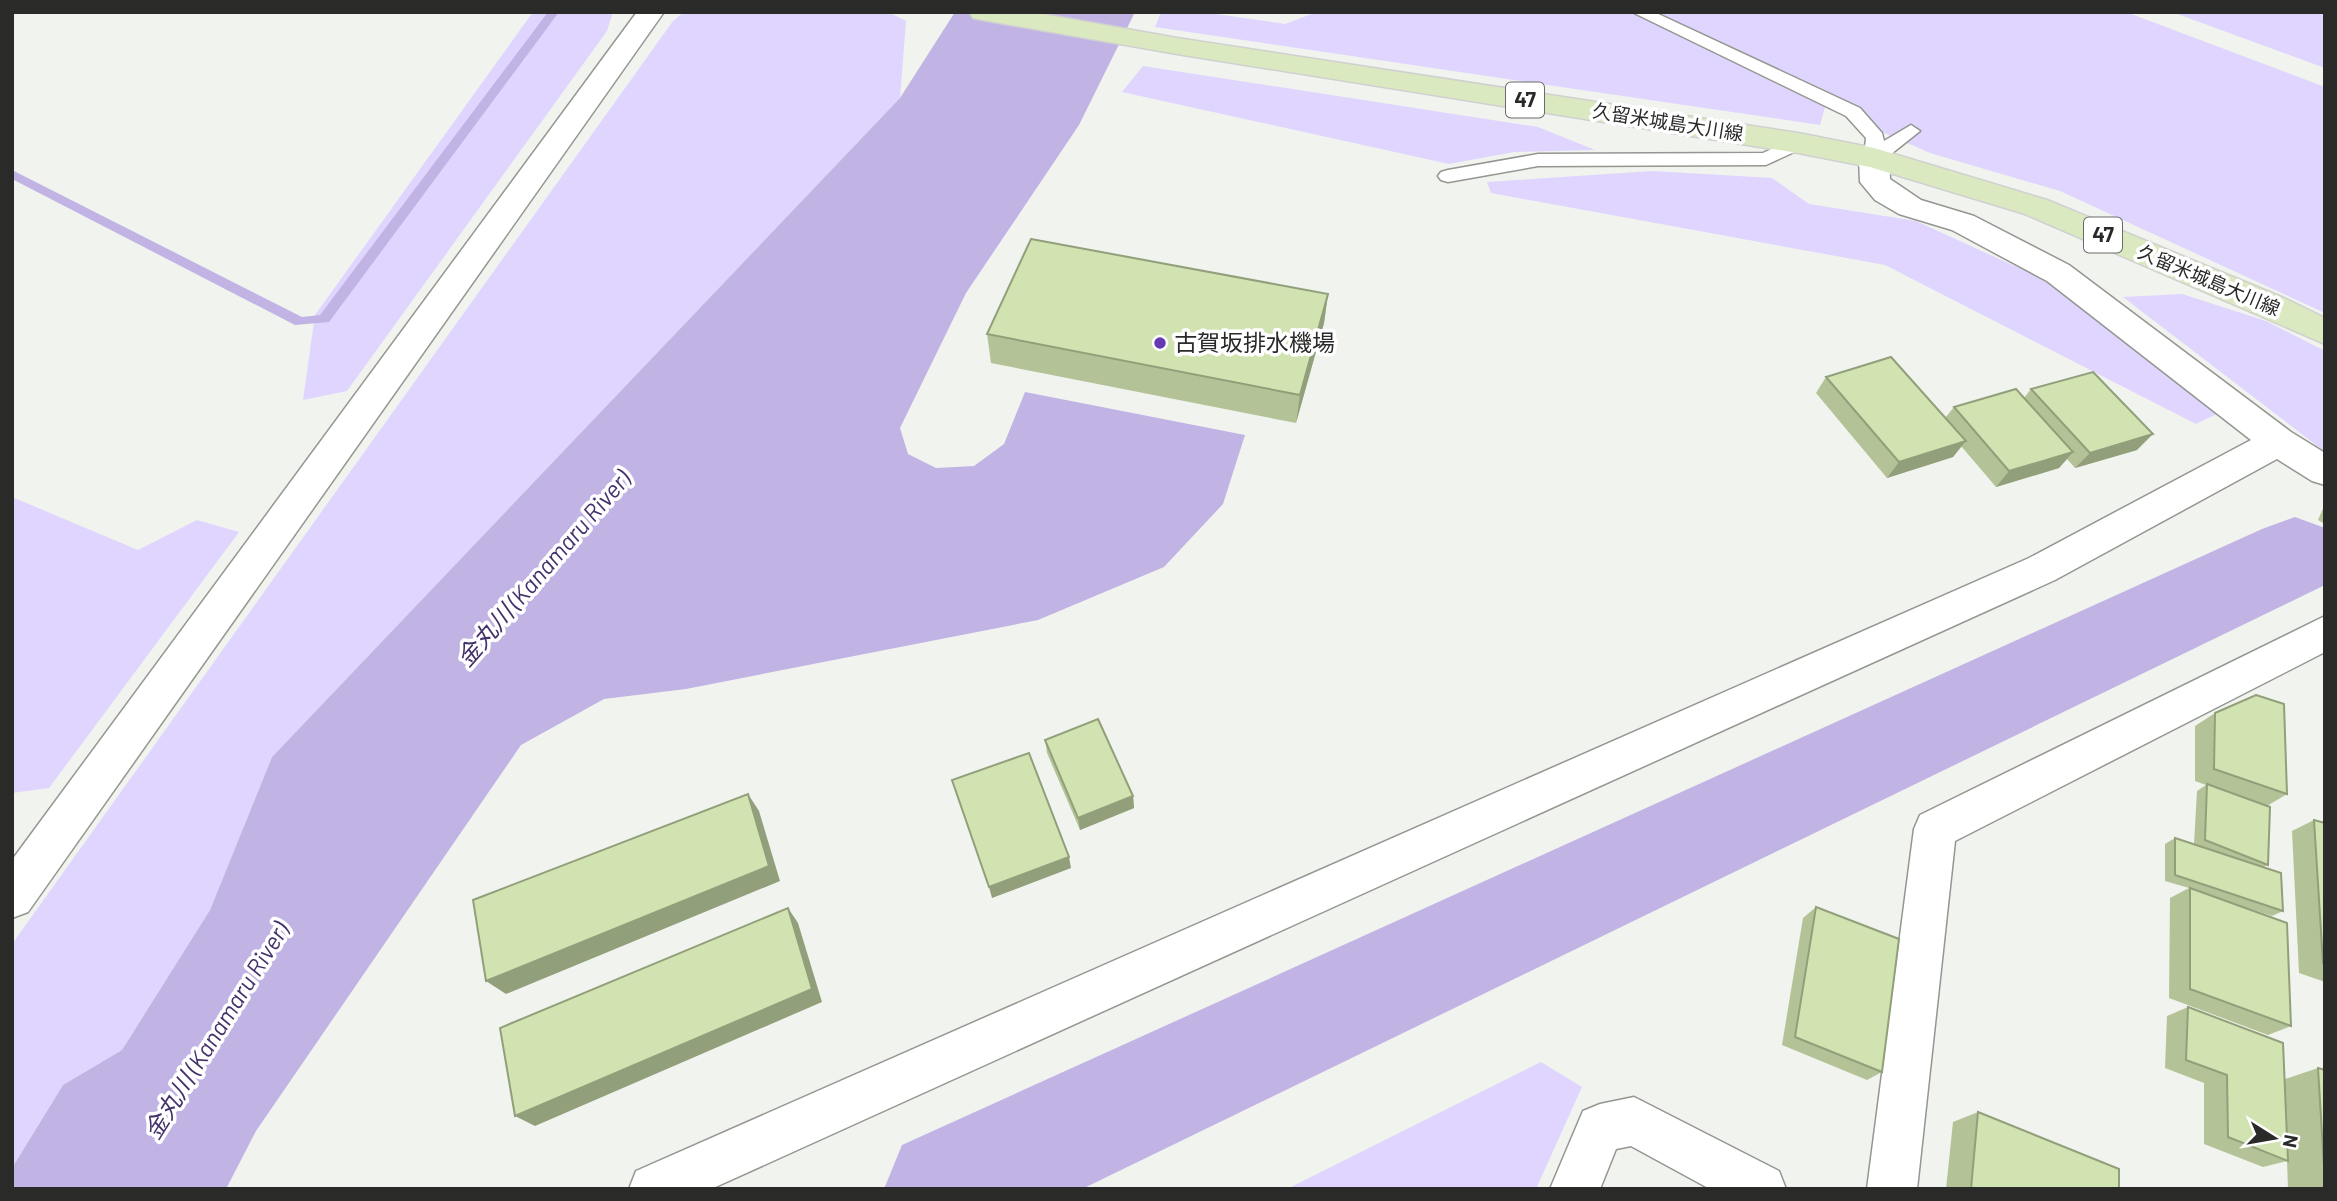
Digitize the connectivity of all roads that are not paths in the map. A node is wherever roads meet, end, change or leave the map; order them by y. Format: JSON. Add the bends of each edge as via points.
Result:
{"nodes":[{"id":1,"x":651,"y":12,"type":"edge"},
{"id":2,"x":983,"y":12,"type":"edge"},
{"id":3,"x":1640,"y":12,"type":"edge"},
{"id":4,"x":1911,"y":131,"type":"dead end"},
{"id":5,"x":1798,"y":142,"type":"junction"},
{"id":6,"x":1874,"y":158,"type":"junction"},
{"id":7,"x":1448,"y":176,"type":"dead end"},
{"id":8,"x":2325,"y":332,"type":"edge"},
{"id":9,"x":2277,"y":442,"type":"junction"},
{"id":10,"x":2325,"y":471,"type":"edge"},
{"id":11,"x":2325,"y":634,"type":"edge"},
{"id":12,"x":12,"y":897,"type":"edge"},
{"id":13,"x":654,"y":1189,"type":"edge"},
{"id":14,"x":1575,"y":1189,"type":"edge"},
{"id":15,"x":1761,"y":1189,"type":"edge"},
{"id":16,"x":1892,"y":1189,"type":"edge"}],
"edges":[{"from":1,"to":12,"type":"street"},
{"from":2,"to":5,"type":"main road","name":"久留米城島大川線","number":"47"},
{"from":3,"to":6,"type":"lane","via":[[1853,112],[1874,137]]},
{"from":4,"to":6,"type":"lane"},
{"from":5,"to":6,"type":"main road","name":"久留米城島大川線","number":"47"},
{"from":5,"to":7,"type":"lane","via":[[1766,159],[1538,160]]},
{"from":6,"to":8,"type":"main road","name":"久留米城島大川線","number":"47","via":[[2036,207]]},
{"from":6,"to":9,"type":"street","via":[[1875,182],[1886,193],[1910,207],[1963,223],[2058,272]]},
{"from":9,"to":10,"type":"street"},
{"from":9,"to":13,"type":"street","via":[[2042,569]]},
{"from":11,"to":16,"type":"street","via":[[1935,829]]},
{"from":14,"to":15,"type":"street","via":[[1600,1128],[1634,1121]]}]}
